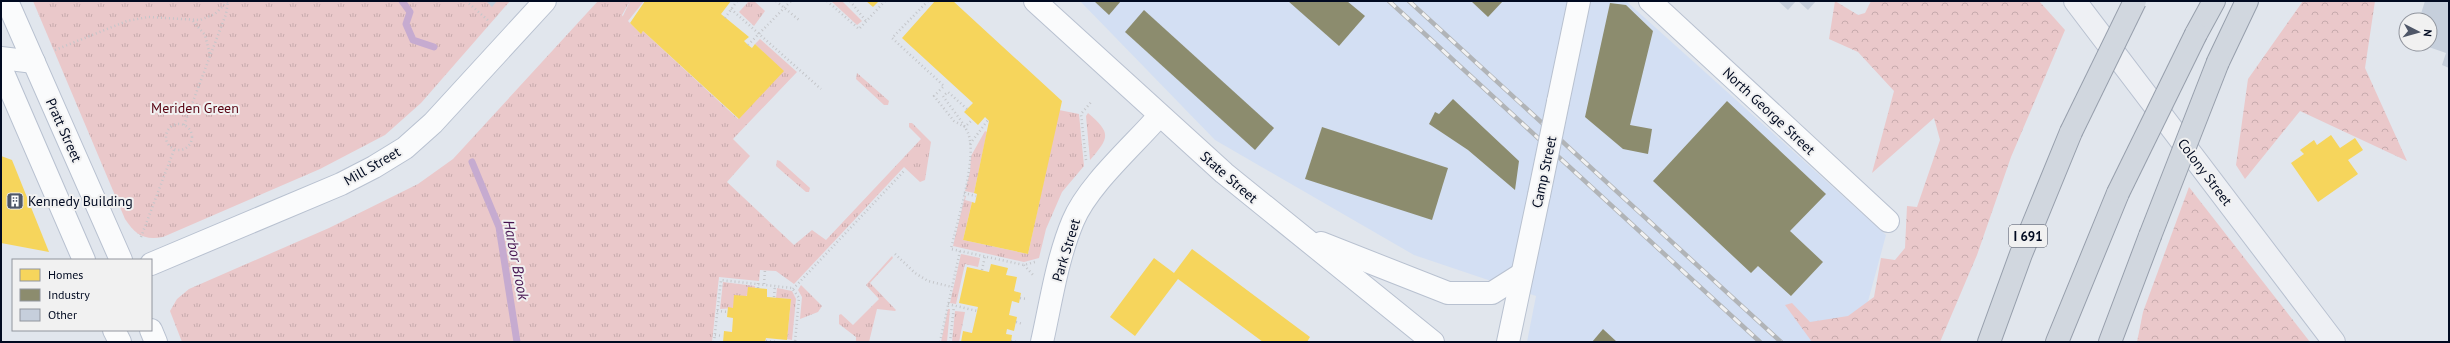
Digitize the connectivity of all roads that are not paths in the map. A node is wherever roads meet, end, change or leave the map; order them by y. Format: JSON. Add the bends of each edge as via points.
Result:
{"nodes":[{"id":1,"x":7,"y":1,"type":"edge"},
{"id":2,"x":545,"y":1,"type":"edge"},
{"id":3,"x":1035,"y":1,"type":"edge"},
{"id":4,"x":1579,"y":1,"type":"edge"},
{"id":5,"x":1650,"y":1,"type":"edge"},
{"id":6,"x":2075,"y":1,"type":"edge"},
{"id":7,"x":2135,"y":1,"type":"edge"},
{"id":8,"x":2214,"y":1,"type":"edge"},
{"id":9,"x":2246,"y":1,"type":"edge"},
{"id":10,"x":1,"y":58,"type":"edge"},
{"id":11,"x":34,"y":62,"type":"junction"},
{"id":12,"x":1,"y":68,"type":"edge"},
{"id":13,"x":1159,"y":116,"type":"junction"},
{"id":14,"x":1888,"y":221,"type":"dead end"},
{"id":15,"x":1295,"y":232,"type":"junction"},
{"id":16,"x":84,"y":259,"type":"edge"},
{"id":17,"x":121,"y":259,"type":"edge"},
{"id":18,"x":152,"y":264,"type":"edge"},
{"id":19,"x":1522,"y":274,"type":"junction"},
{"id":20,"x":114,"y":331,"type":"edge"},
{"id":21,"x":151,"y":331,"type":"edge"},
{"id":22,"x":120,"y":342,"type":"edge"},
{"id":23,"x":156,"y":342,"type":"edge"},
{"id":24,"x":1042,"y":342,"type":"edge"},
{"id":25,"x":1433,"y":342,"type":"edge"},
{"id":26,"x":1508,"y":342,"type":"edge"},
{"id":27,"x":1988,"y":342,"type":"edge"},
{"id":28,"x":2057,"y":342,"type":"edge"},
{"id":29,"x":2110,"y":342,"type":"edge"},
{"id":30,"x":2334,"y":342,"type":"edge"}],
"edges":[{"from":1,"to":11,"type":"street","name":"Pratt Street"},
{"from":2,"to":18,"type":"street","name":"Mill Street","via":[[433,123],[405,148],[341,184]]},
{"from":3,"to":13,"type":"street","name":"State Street"},
{"from":4,"to":19,"type":"street","name":"Camp Street","bridge":true},
{"from":5,"to":14,"type":"street","name":"North George Street"},
{"from":6,"to":30,"type":"main road","name":"Colony Street"},
{"from":7,"to":27,"type":"highway","number":"I 691","bridge":true,"via":[[2071,132],[2026,240]]},
{"from":8,"to":28,"type":"highway","bridge":true,"via":[[2118,193]]},
{"from":9,"to":29,"type":"highway","bridge":true,"via":[[2218,62]]},
{"from":10,"to":11,"type":"street"},
{"from":11,"to":17,"type":"street","name":"Pratt Street"},
{"from":12,"to":16,"type":"street"},
{"from":13,"to":15,"type":"street","name":"State Street"},
{"from":13,"to":24,"type":"street","name":"Park Street","via":[[1090,192],[1073,220],[1062,255]]},
{"from":15,"to":19,"type":"street","via":[[1448,293],[1492,293]]},
{"from":15,"to":25,"type":"street","name":"State Street"},
{"from":19,"to":26,"type":"street","name":"Camp Street"},
{"from":20,"to":22,"type":"street"},
{"from":21,"to":23,"type":"street"}]}
